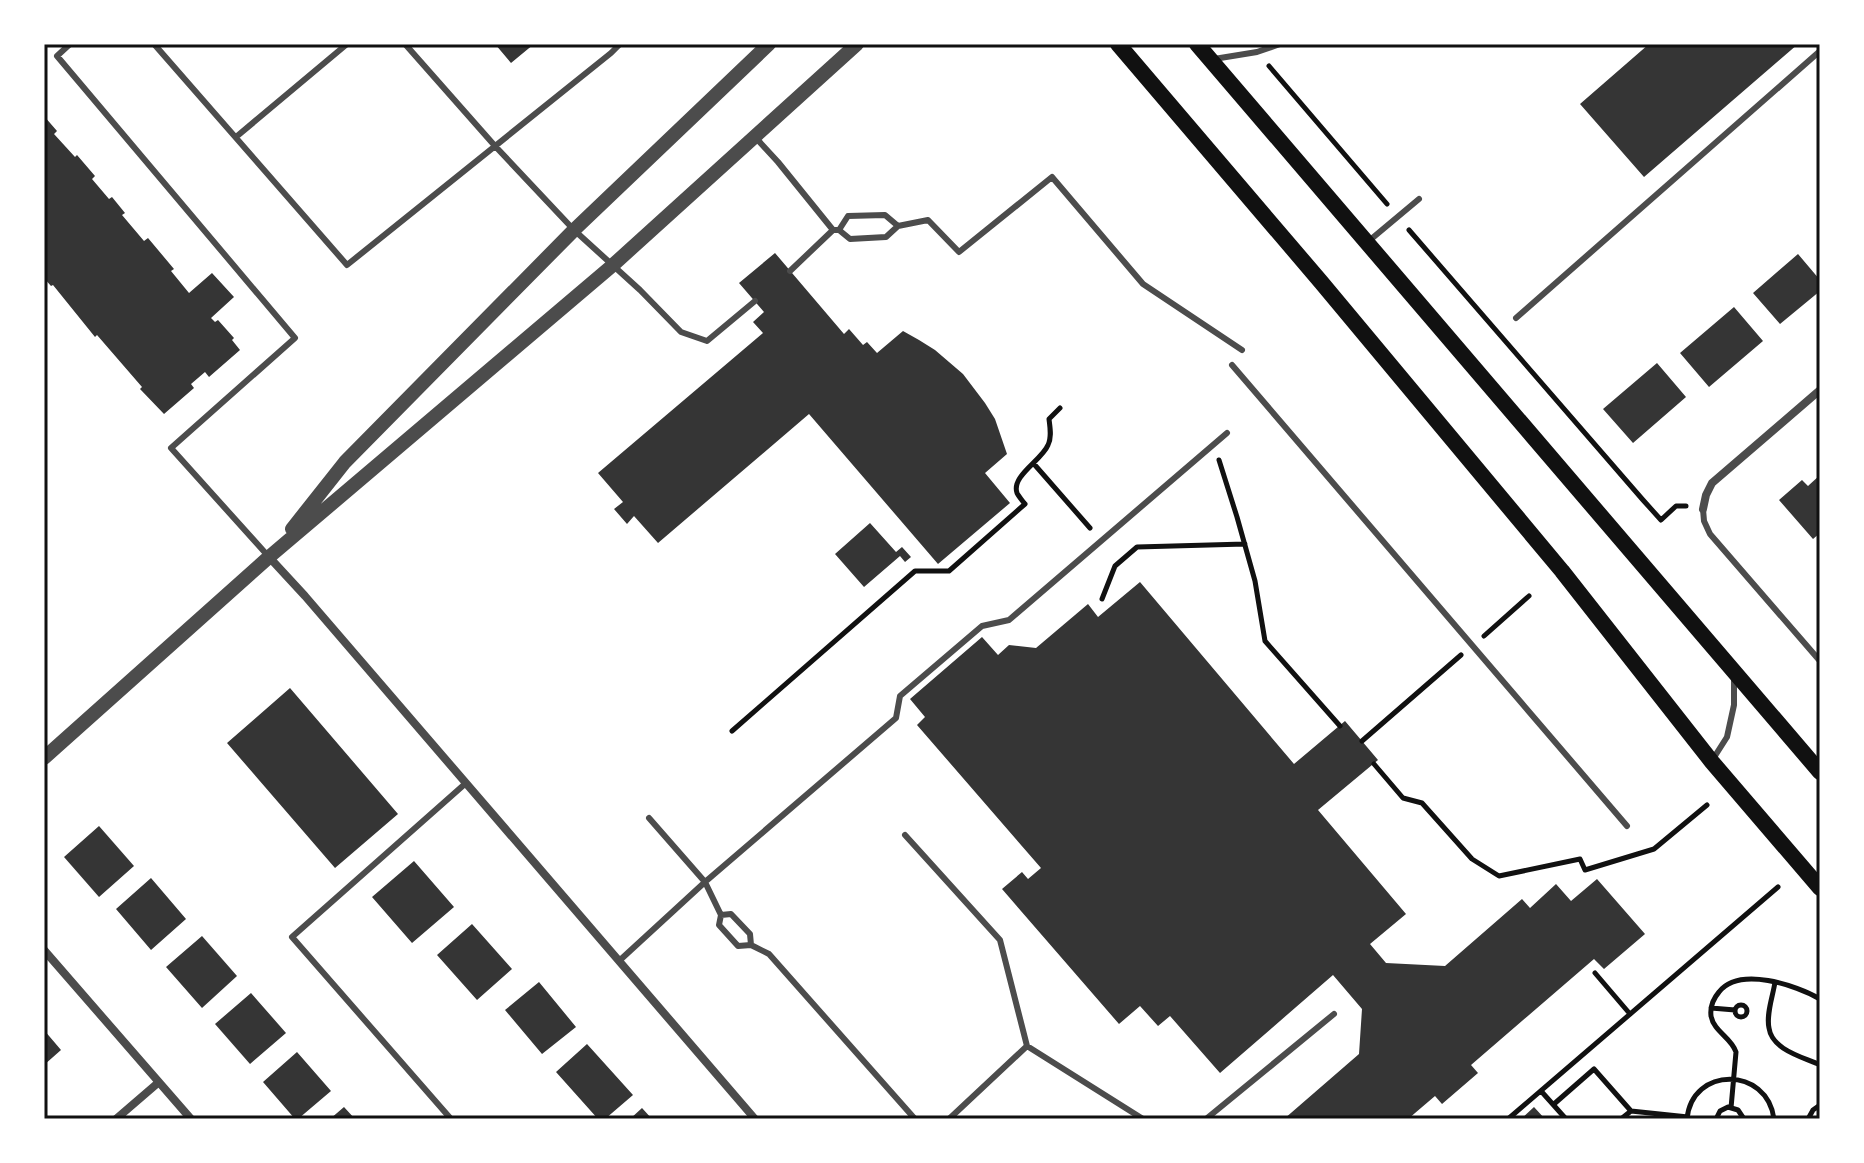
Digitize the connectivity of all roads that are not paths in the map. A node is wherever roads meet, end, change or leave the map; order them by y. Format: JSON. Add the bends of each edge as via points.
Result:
{"nodes":[{"id":1,"x":70,"y":44,"type":"edge"},
{"id":2,"x":154,"y":44,"type":"edge"},
{"id":3,"x":347,"y":44,"type":"edge"},
{"id":4,"x":405,"y":44,"type":"edge"},
{"id":5,"x":620,"y":44,"type":"edge"},
{"id":6,"x":769,"y":44,"type":"edge"},
{"id":7,"x":857,"y":44,"type":"edge"},
{"id":8,"x":1118,"y":44,"type":"edge"},
{"id":9,"x":1197,"y":44,"type":"edge"},
{"id":10,"x":1280,"y":44,"type":"edge"},
{"id":11,"x":1820,"y":51,"type":"edge"},
{"id":12,"x":1211,"y":60,"type":"junction"},
{"id":13,"x":754,"y":136,"type":"junction"},
{"id":14,"x":236,"y":137,"type":"junction"},
{"id":15,"x":495,"y":146,"type":"junction"},
{"id":16,"x":1419,"y":199,"type":"dead end"},
{"id":17,"x":898,"y":226,"type":"junction"},
{"id":18,"x":574,"y":230,"type":"junction"},
{"id":19,"x":836,"y":230,"type":"junction"},
{"id":20,"x":1368,"y":242,"type":"junction"},
{"id":21,"x":613,"y":265,"type":"junction"},
{"id":22,"x":790,"y":271,"type":"dead end"},
{"id":23,"x":755,"y":301,"type":"dead end"},
{"id":24,"x":1516,"y":318,"type":"dead end"},
{"id":25,"x":1242,"y":350,"type":"dead end"},
{"id":26,"x":1232,"y":365,"type":"dead end"},
{"id":27,"x":1820,"y":390,"type":"edge"},
{"id":28,"x":1227,"y":433,"type":"dead end"},
{"id":29,"x":1703,"y":509,"type":"joint"},
{"id":30,"x":269,"y":557,"type":"junction"},
{"id":31,"x":1820,"y":661,"type":"edge"},
{"id":32,"x":1734,"y":672,"type":"junction"},
{"id":33,"x":44,"y":758,"type":"edge"},
{"id":34,"x":1712,"y":762,"type":"junction"},
{"id":35,"x":1820,"y":772,"type":"edge"},
{"id":36,"x":466,"y":783,"type":"junction"},
{"id":37,"x":649,"y":818,"type":"dead end"},
{"id":38,"x":1627,"y":826,"type":"dead end"},
{"id":39,"x":905,"y":835,"type":"dead end"},
{"id":40,"x":705,"y":882,"type":"junction"},
{"id":41,"x":1820,"y":888,"type":"edge"},
{"id":42,"x":721,"y":915,"type":"junction"},
{"id":43,"x":751,"y":945,"type":"junction"},
{"id":44,"x":44,"y":950,"type":"edge"},
{"id":45,"x":619,"y":961,"type":"junction"},
{"id":46,"x":1334,"y":1014,"type":"dead end"},
{"id":47,"x":1027,"y":1046,"type":"junction"},
{"id":48,"x":159,"y":1082,"type":"junction"},
{"id":49,"x":116,"y":1119,"type":"edge"},
{"id":50,"x":191,"y":1119,"type":"edge"},
{"id":51,"x":451,"y":1119,"type":"edge"},
{"id":52,"x":755,"y":1119,"type":"edge"},
{"id":53,"x":915,"y":1119,"type":"edge"},
{"id":54,"x":949,"y":1119,"type":"edge"},
{"id":55,"x":1143,"y":1119,"type":"edge"},
{"id":56,"x":1206,"y":1119,"type":"edge"}],
"edges":[{"from":1,"to":30,"type":"lane","via":[[57,56],[295,338],[171,448]]},
{"from":2,"to":14,"type":"lane"},
{"from":3,"to":14,"type":"lane"},
{"from":4,"to":15,"type":"lane"},
{"from":5,"to":15,"type":"lane"},
{"from":6,"to":18,"type":"street"},
{"from":7,"to":13,"type":"street"},
{"from":8,"to":34,"type":"main road","via":[[1552,559]]},
{"from":9,"to":12,"type":"main road"},
{"from":10,"to":12,"type":"lane"},
{"from":11,"to":24,"type":"lane"},
{"from":12,"to":20,"type":"main road"},
{"from":13,"to":19,"type":"lane"},
{"from":13,"to":21,"type":"street"},
{"from":14,"to":15,"type":"lane","via":[[347,265]]},
{"from":15,"to":18,"type":"lane"},
{"from":16,"to":20,"type":"lane"},
{"from":17,"to":19,"type":"lane","via":[[886,237],[850,239]]},
{"from":17,"to":19,"type":"lane","via":[[885,215],[848,216]]},
{"from":17,"to":25,"type":"lane","via":[[928,220],[959,252],[1052,177],[1143,284]]},
{"from":18,"to":21,"type":"lane"},
{"from":18,"to":30,"type":"street","via":[[345,462]]},
{"from":19,"to":22,"type":"lane"},
{"from":20,"to":32,"type":"main road"},
{"from":21,"to":23,"type":"lane","via":[[681,332],[707,341]]},
{"from":21,"to":30,"type":"street"},
{"from":26,"to":38,"type":"lane"},
{"from":27,"to":29,"type":"street","via":[[1712,483]]},
{"from":28,"to":40,"type":"lane","via":[[1009,620],[982,626],[923,676],[900,696],[896,718]]},
{"from":29,"to":31,"type":"lane","via":[[1710,534]]},
{"from":30,"to":33,"type":"street"},
{"from":30,"to":36,"type":"street"},
{"from":32,"to":34,"type":"lane","via":[[1727,737]]},
{"from":32,"to":35,"type":"main road"},
{"from":34,"to":41,"type":"main road"},
{"from":36,"to":45,"type":"street"},
{"from":36,"to":51,"type":"lane","via":[[292,937]]},
{"from":37,"to":40,"type":"lane"},
{"from":39,"to":47,"type":"lane","via":[[1000,940]]},
{"from":40,"to":42,"type":"lane"},
{"from":40,"to":45,"type":"lane"},
{"from":42,"to":43,"type":"lane","via":[[731,914],[750,934]]},
{"from":42,"to":43,"type":"lane","via":[[719,925],[738,946]]},
{"from":43,"to":53,"type":"lane","via":[[769,954]]},
{"from":44,"to":48,"type":"street"},
{"from":45,"to":52,"type":"street"},
{"from":46,"to":56,"type":"lane"},
{"from":47,"to":54,"type":"lane"},
{"from":47,"to":55,"type":"lane"},
{"from":48,"to":49,"type":"street"},
{"from":48,"to":50,"type":"street"}]}
